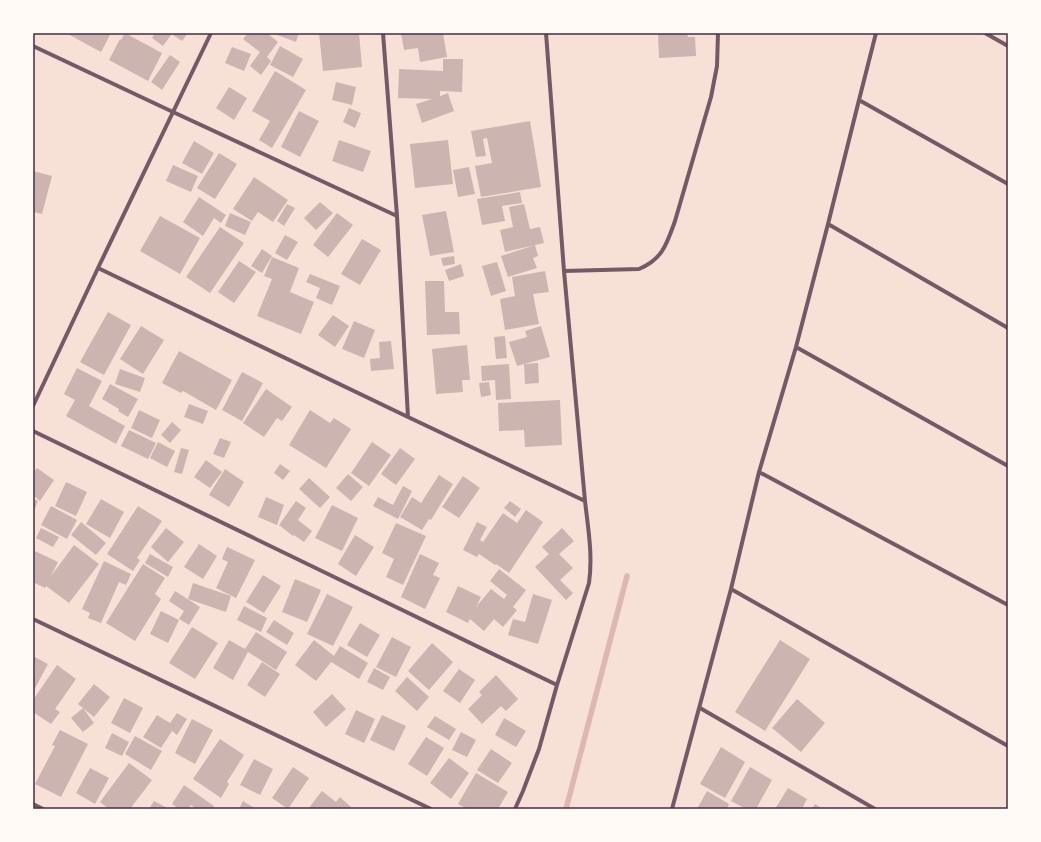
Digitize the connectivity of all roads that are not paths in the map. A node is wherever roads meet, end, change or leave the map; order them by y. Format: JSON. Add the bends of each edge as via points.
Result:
{"nodes":[{"id":1,"x":212,"y":33,"type":"edge"},
{"id":2,"x":383,"y":33,"type":"edge"},
{"id":3,"x":546,"y":33,"type":"edge"},
{"id":4,"x":718,"y":33,"type":"edge"},
{"id":5,"x":876,"y":33,"type":"edge"},
{"id":6,"x":985,"y":33,"type":"edge"},
{"id":7,"x":33,"y":46,"type":"edge"},
{"id":8,"x":1008,"y":46,"type":"edge"},
{"id":9,"x":859,"y":100,"type":"junction"},
{"id":10,"x":173,"y":112,"type":"junction"},
{"id":11,"x":1008,"y":184,"type":"edge"},
{"id":12,"x":397,"y":216,"type":"junction"},
{"id":13,"x":828,"y":224,"type":"junction"},
{"id":14,"x":98,"y":268,"type":"junction"},
{"id":15,"x":564,"y":271,"type":"junction"},
{"id":16,"x":1008,"y":328,"type":"edge"},
{"id":17,"x":796,"y":346,"type":"junction"},
{"id":18,"x":33,"y":406,"type":"edge"},
{"id":19,"x":408,"y":417,"type":"junction"},
{"id":20,"x":33,"y":431,"type":"edge"},
{"id":21,"x":1008,"y":466,"type":"edge"},
{"id":22,"x":760,"y":472,"type":"junction"},
{"id":23,"x":585,"y":501,"type":"junction"},
{"id":24,"x":731,"y":589,"type":"junction"},
{"id":25,"x":1008,"y":605,"type":"edge"},
{"id":26,"x":33,"y":619,"type":"edge"},
{"id":27,"x":557,"y":685,"type":"junction"},
{"id":28,"x":700,"y":708,"type":"junction"},
{"id":29,"x":1008,"y":746,"type":"edge"},
{"id":30,"x":33,"y":804,"type":"edge"},
{"id":31,"x":43,"y":809,"type":"edge"},
{"id":32,"x":431,"y":809,"type":"edge"},
{"id":33,"x":515,"y":809,"type":"edge"},
{"id":34,"x":672,"y":809,"type":"edge"},
{"id":35,"x":875,"y":809,"type":"edge"}],
"edges":[{"from":1,"to":10,"type":"street"},
{"from":2,"to":12,"type":"street"},
{"from":3,"to":15,"type":"street"},
{"from":4,"to":15,"type":"street","via":[[717,66],[711,97],[675,221],[662,251],[655,260],[639,269]]},
{"from":5,"to":9,"type":"street"},
{"from":6,"to":8,"type":"street"},
{"from":7,"to":10,"type":"street"},
{"from":9,"to":11,"type":"street"},
{"from":9,"to":13,"type":"street"},
{"from":10,"to":12,"type":"street"},
{"from":10,"to":14,"type":"street"},
{"from":12,"to":19,"type":"street"},
{"from":13,"to":16,"type":"street"},
{"from":13,"to":17,"type":"street"},
{"from":14,"to":18,"type":"street"},
{"from":14,"to":19,"type":"street"},
{"from":15,"to":23,"type":"street"},
{"from":17,"to":21,"type":"street"},
{"from":17,"to":22,"type":"street"},
{"from":19,"to":23,"type":"street"},
{"from":20,"to":27,"type":"street"},
{"from":22,"to":24,"type":"street"},
{"from":22,"to":25,"type":"street"},
{"from":23,"to":27,"type":"street","via":[[591,570]]},
{"from":24,"to":28,"type":"street"},
{"from":24,"to":29,"type":"street"},
{"from":26,"to":32,"type":"street"},
{"from":27,"to":33,"type":"street","via":[[539,749]]},
{"from":28,"to":34,"type":"street"},
{"from":28,"to":35,"type":"street"},
{"from":30,"to":31,"type":"street"}]}
